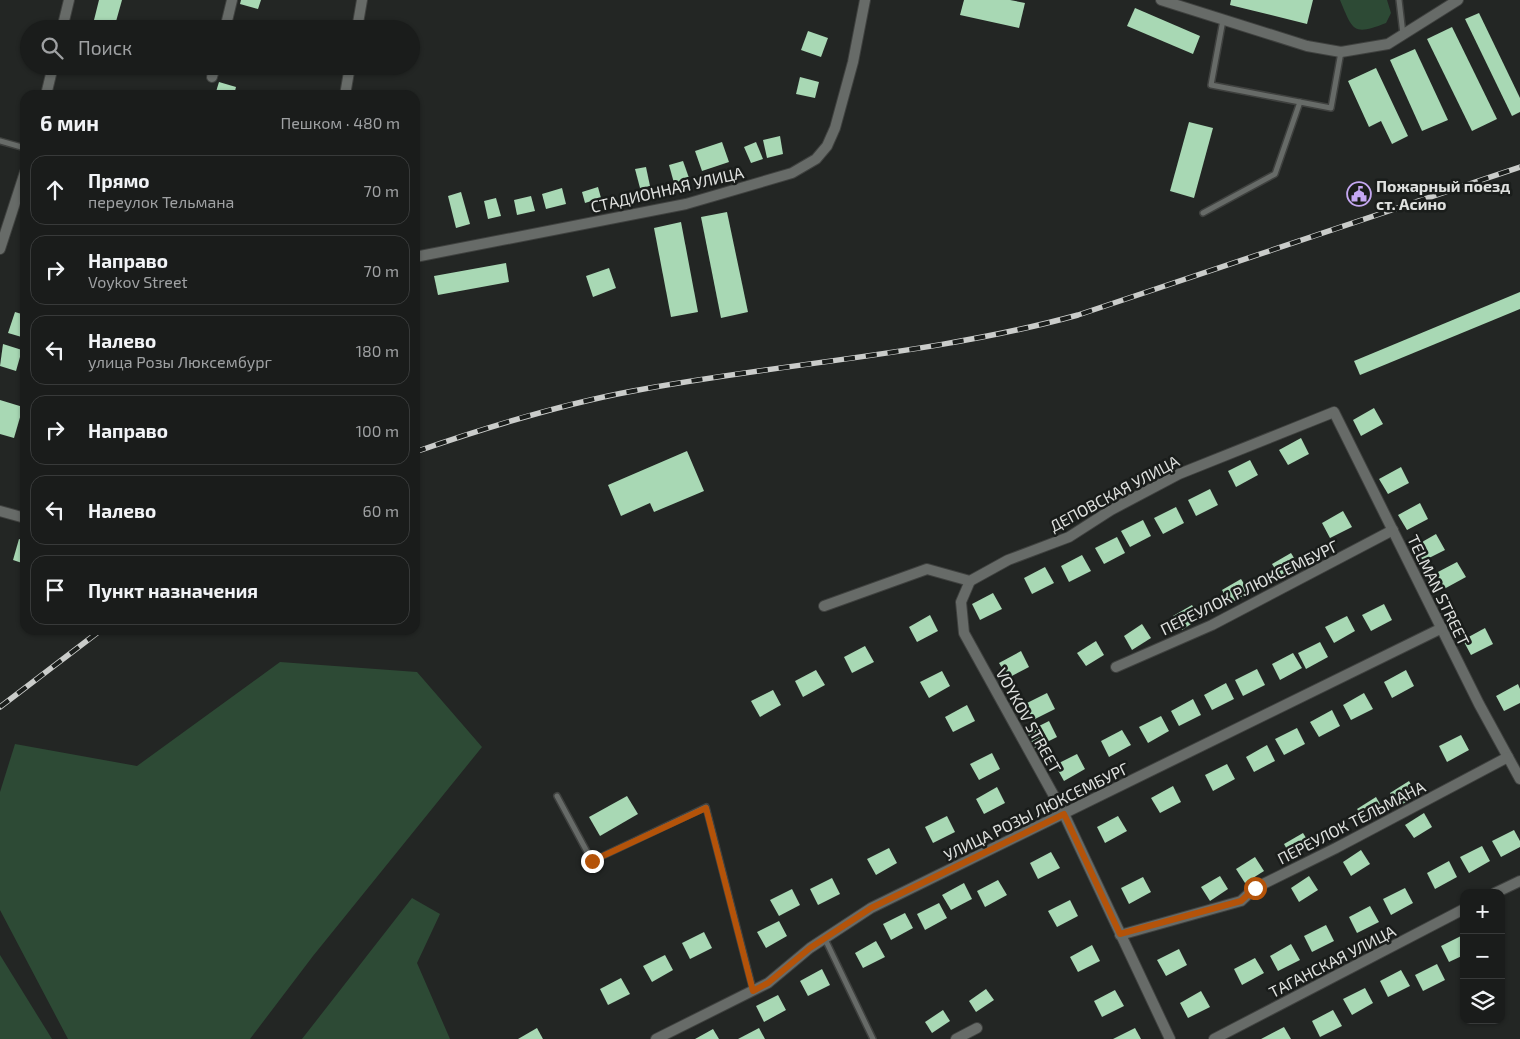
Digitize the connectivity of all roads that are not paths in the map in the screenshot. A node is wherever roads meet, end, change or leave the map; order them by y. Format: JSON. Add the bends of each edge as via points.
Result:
{"nodes":[{"id":1,"x":69,"y":0,"type":"edge"},
{"id":2,"x":232,"y":0,"type":"edge"},
{"id":3,"x":362,"y":0,"type":"edge"},
{"id":4,"x":865,"y":0,"type":"edge"},
{"id":5,"x":1160,"y":0,"type":"edge"},
{"id":6,"x":1398,"y":0,"type":"edge"},
{"id":7,"x":1458,"y":0,"type":"edge"},
{"id":8,"x":64,"y":20,"type":"edge"},
{"id":9,"x":227,"y":20,"type":"edge"},
{"id":10,"x":359,"y":20,"type":"edge"},
{"id":11,"x":1223,"y":20,"type":"junction"},
{"id":12,"x":1403,"y":34,"type":"junction"},
{"id":13,"x":1341,"y":52,"type":"junction"},
{"id":14,"x":51,"y":75,"type":"edge"},
{"id":15,"x":348,"y":75,"type":"edge"},
{"id":16,"x":47,"y":90,"type":"edge"},
{"id":17,"x":346,"y":90,"type":"edge"},
{"id":18,"x":1300,"y":102,"type":"junction"},
{"id":19,"x":0,"y":141,"type":"edge"},
{"id":20,"x":20,"y":147,"type":"edge"},
{"id":21,"x":20,"y":185,"type":"edge"},
{"id":22,"x":1203,"y":212,"type":"dead end"},
{"id":23,"x":2,"y":233,"type":"edge"},
{"id":24,"x":0,"y":249,"type":"edge"},
{"id":25,"x":420,"y":256,"type":"edge"},
{"id":26,"x":1334,"y":412,"type":"joint"},
{"id":27,"x":0,"y":511,"type":"edge"},
{"id":28,"x":20,"y":517,"type":"edge"},
{"id":29,"x":1393,"y":530,"type":"junction"},
{"id":30,"x":970,"y":581,"type":"junction"},
{"id":31,"x":824,"y":606,"type":"dead end"},
{"id":32,"x":1442,"y":628,"type":"junction"},
{"id":33,"x":1116,"y":666,"type":"dead end"},
{"id":34,"x":1508,"y":757,"type":"junction"},
{"id":35,"x":1520,"y":779,"type":"edge"},
{"id":36,"x":557,"y":796,"type":"dead end"},
{"id":37,"x":1064,"y":814,"type":"junction"},
{"id":38,"x":1520,"y":881,"type":"edge"},
{"id":39,"x":1503,"y":889,"type":"edge"},
{"id":40,"x":1460,"y":911,"type":"edge"},
{"id":41,"x":1120,"y":934,"type":"junction"},
{"id":42,"x":824,"y":939,"type":"junction"},
{"id":43,"x":753,"y":991,"type":"junction"},
{"id":44,"x":977,"y":1028,"type":"dead end"},
{"id":45,"x":656,"y":1039,"type":"edge"},
{"id":46,"x":873,"y":1039,"type":"edge"},
{"id":47,"x":956,"y":1039,"type":"edge"},
{"id":48,"x":1170,"y":1039,"type":"edge"},
{"id":49,"x":1214,"y":1039,"type":"edge"}],
"edges":[{"from":1,"to":8,"type":"street"},
{"from":2,"to":9,"type":"street"},
{"from":3,"to":10,"type":"street"},
{"from":4,"to":25,"type":"street","name":"СТАДИОННАЯ УЛИЦА","via":[[835,128],[827,146],[816,159],[792,172],[686,204]]},
{"from":5,"to":11,"type":"street"},
{"from":6,"to":12,"type":"lane"},
{"from":7,"to":12,"type":"street"},
{"from":11,"to":13,"type":"street","via":[[1307,46]]},
{"from":11,"to":18,"type":"lane","via":[[1211,85]]},
{"from":12,"to":13,"type":"street","via":[[1388,44]]},
{"from":13,"to":18,"type":"lane","via":[[1330,108]]},
{"from":14,"to":16,"type":"street"},
{"from":15,"to":17,"type":"street"},
{"from":18,"to":22,"type":"lane","via":[[1275,174]]},
{"from":19,"to":20,"type":"lane"},
{"from":21,"to":23,"type":"street"},
{"from":23,"to":24,"type":"street"},
{"from":26,"to":29,"type":"street","name":"TELMAN STREET"},
{"from":26,"to":30,"type":"street","name":"ДЕПОВСКАЯ УЛИЦА","via":[[1179,474],[1111,510],[1069,537],[1008,560]]},
{"from":27,"to":28,"type":"street"},
{"from":29,"to":32,"type":"street","name":"TELMAN STREET"},
{"from":29,"to":33,"type":"street","name":"ПЕРЕУЛОК Р.ЛЮКСЕМБУРГ","via":[[1212,624]]},
{"from":30,"to":31,"type":"street","via":[[927,569]]},
{"from":30,"to":37,"type":"street","name":"VOYKOV STREET","via":[[961,602],[964,634]]},
{"from":32,"to":34,"type":"street","name":"TELMAN STREET"},
{"from":32,"to":37,"type":"street","name":"УЛИЦА РОЗЫ ЛЮКСЕМБУРГ"},
{"from":34,"to":35,"type":"street","name":"TELMAN STREET"},
{"from":34,"to":41,"type":"street","name":"ПЕРЕУЛОК ТЕЛЬМАНА","via":[[1255,888],[1241,901]]},
{"from":36,"to":43,"type":"lane","via":[[592,861],[706,808]]},
{"from":37,"to":41,"type":"street","name":"VOYKOV STREET"},
{"from":37,"to":42,"type":"street","name":"УЛИЦА РОЗЫ ЛЮКСЕМБУРГ","via":[[871,908]]},
{"from":38,"to":39,"type":"street"},
{"from":40,"to":49,"type":"street","name":"ТАГАНСКАЯ УЛИЦА"},
{"from":41,"to":48,"type":"street","name":"VOYKOV STREET"},
{"from":42,"to":43,"type":"street","name":"УЛИЦА РОЗЫ ЛЮКСЕМБУРГ"},
{"from":42,"to":46,"type":"lane"},
{"from":43,"to":45,"type":"street","name":"УЛИЦА РОЗЫ ЛЮКСЕМБУРГ"},
{"from":44,"to":47,"type":"street"}]}
